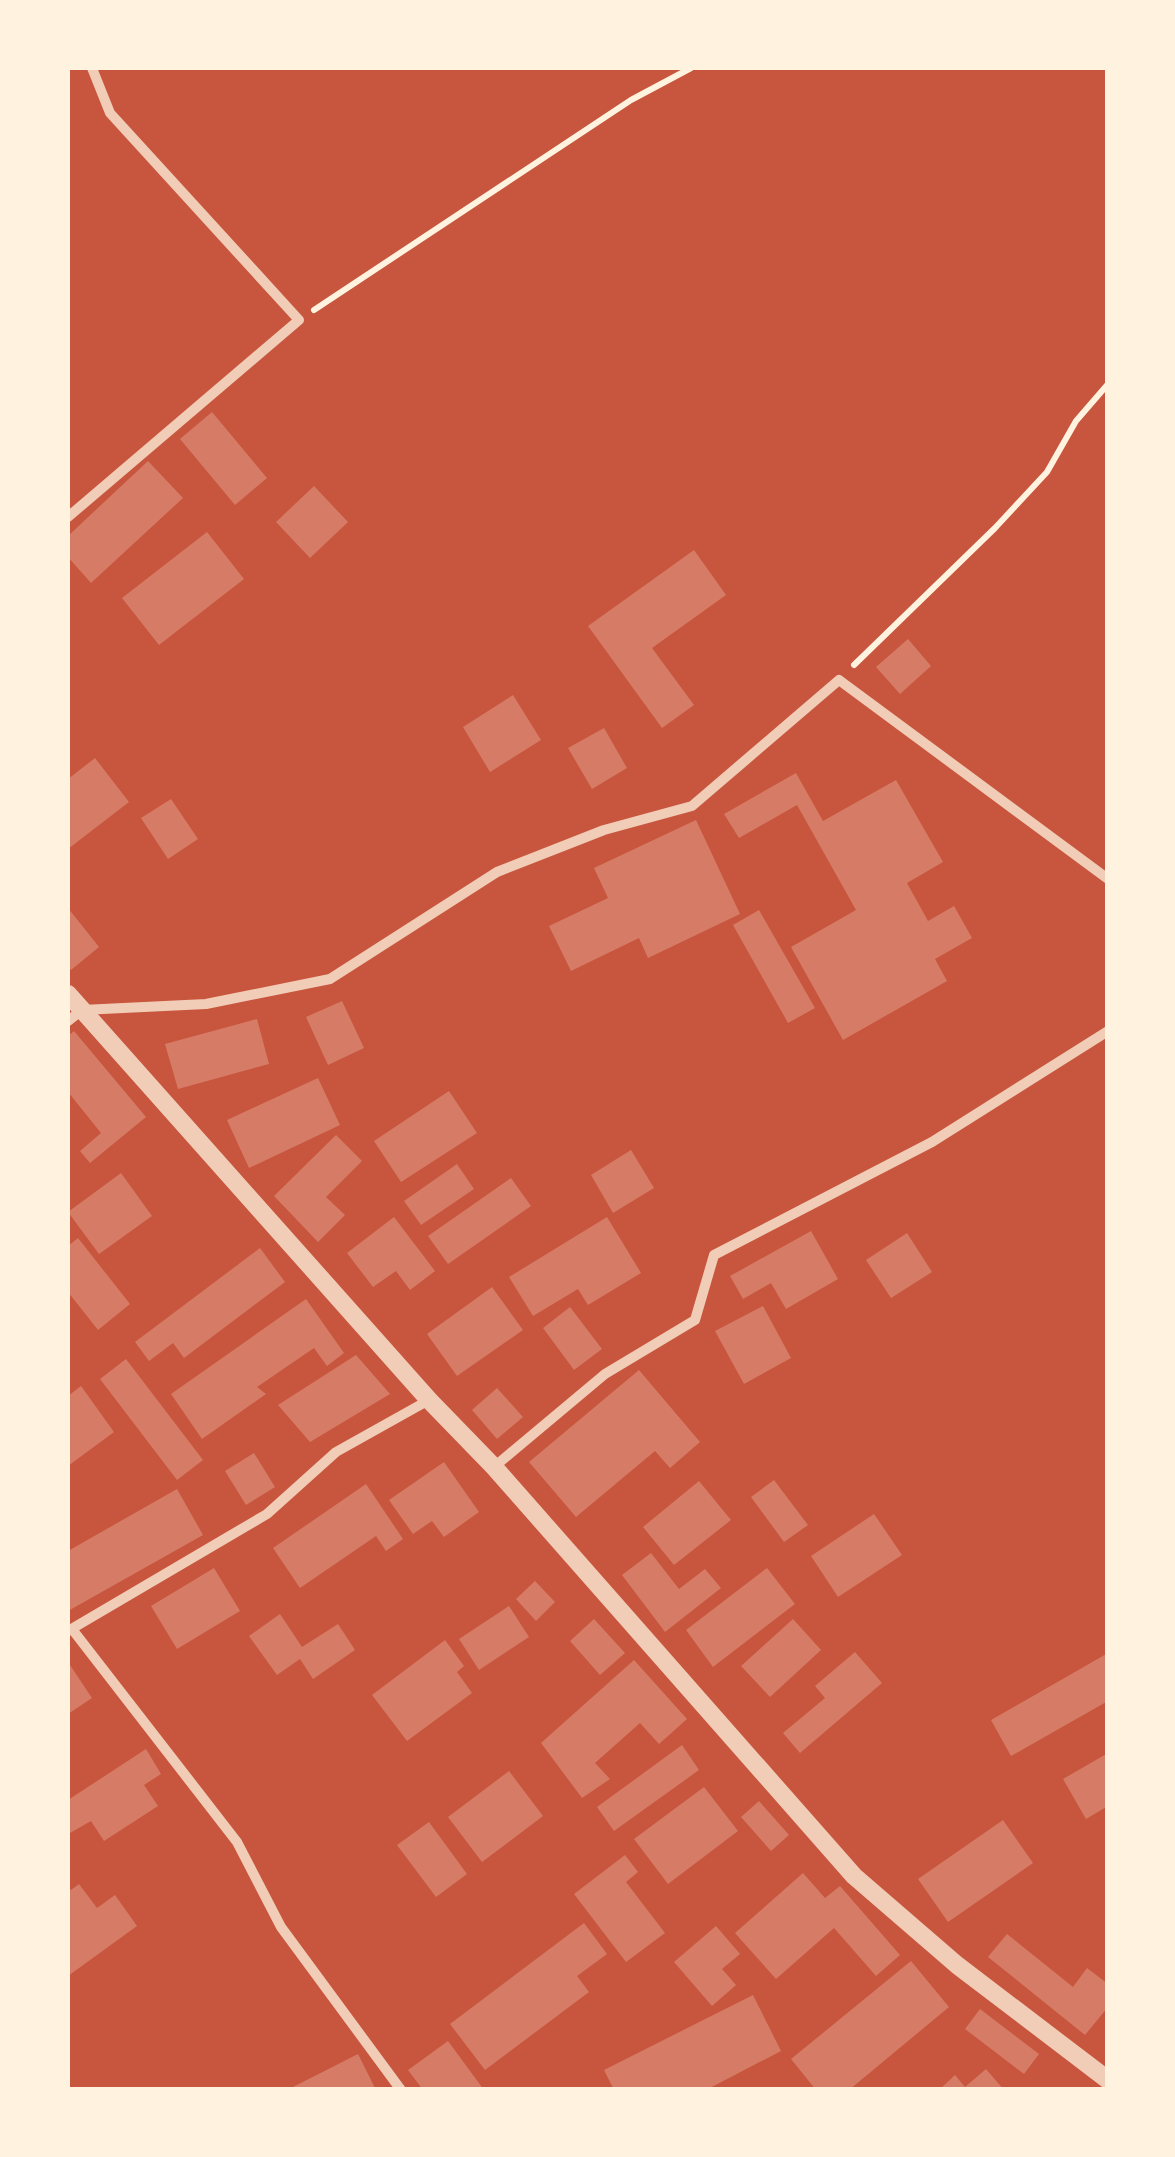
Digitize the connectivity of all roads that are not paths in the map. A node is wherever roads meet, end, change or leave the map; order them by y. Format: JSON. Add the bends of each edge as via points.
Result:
{"nodes":[{"id":1,"x":92,"y":68,"type":"edge"},
{"id":2,"x":68,"y":517,"type":"edge"},
{"id":3,"x":1108,"y":878,"type":"edge"},
{"id":4,"x":68,"y":994,"type":"edge"},
{"id":5,"x":74,"y":1016,"type":"edge"},
{"id":6,"x":1108,"y":1031,"type":"edge"},
{"id":7,"x":429,"y":1400,"type":"junction"},
{"id":8,"x":494,"y":1467,"type":"junction"},
{"id":9,"x":70,"y":1630,"type":"edge"},
{"id":10,"x":1108,"y":2080,"type":"edge"},
{"id":11,"x":401,"y":2090,"type":"edge"}],
"edges":[{"from":1,"to":2,"type":"street","via":[[110,113],[299,320]]},
{"from":3,"to":5,"type":"street","via":[[839,680],[692,806],[604,830],[497,872],[330,979],[206,1004]]},
{"from":4,"to":5,"type":"street"},
{"from":5,"to":7,"type":"street"},
{"from":6,"to":8,"type":"street","via":[[932,1142],[714,1254],[695,1320],[605,1374]]},
{"from":7,"to":8,"type":"street"},
{"from":7,"to":9,"type":"street","via":[[336,1452],[267,1514]]},
{"from":8,"to":10,"type":"street","via":[[854,1876]]},
{"from":9,"to":11,"type":"street","via":[[236,1842],[281,1927]]}]}
